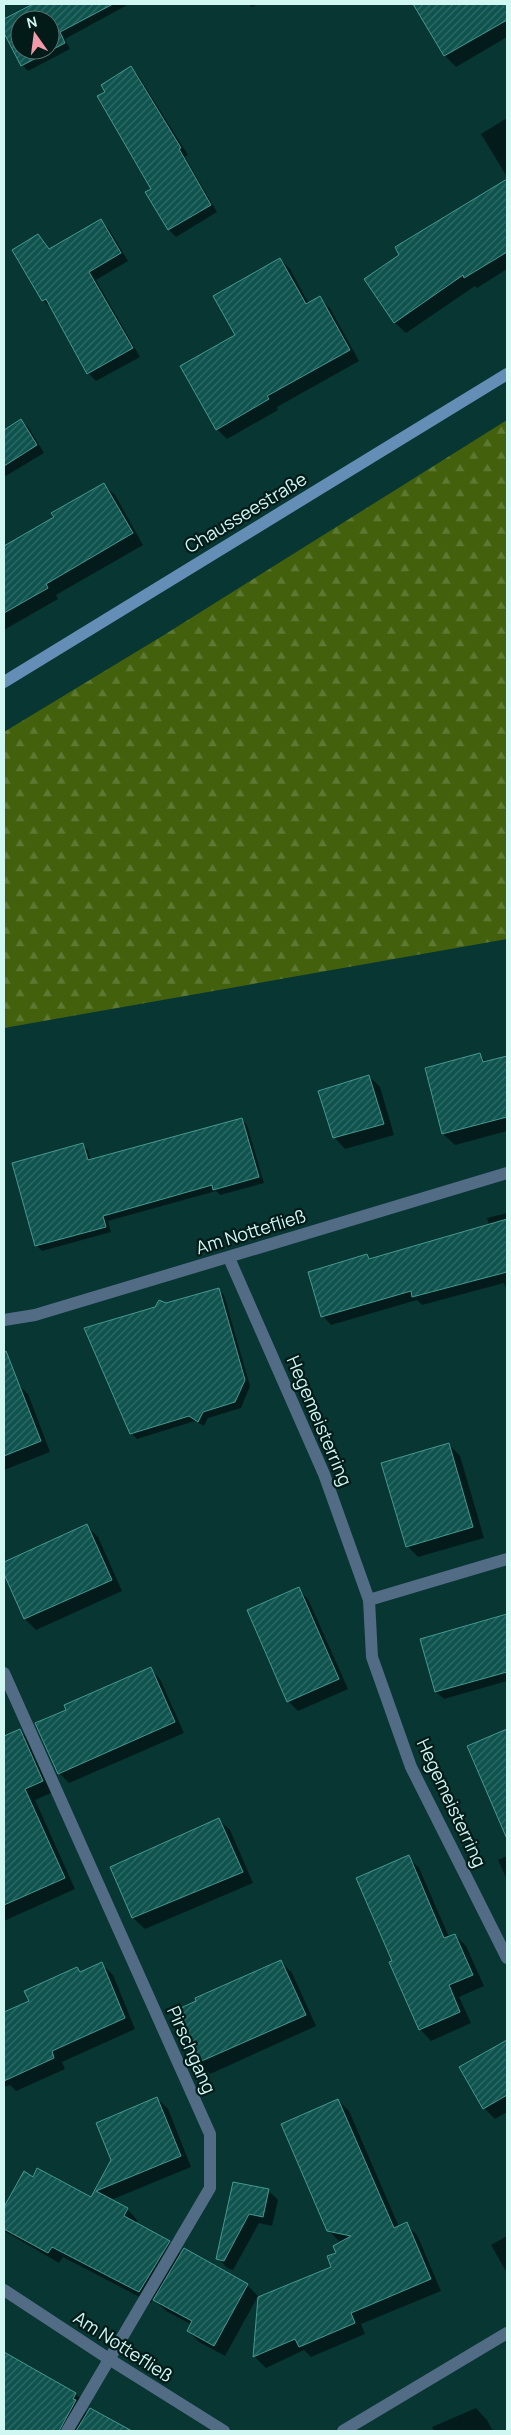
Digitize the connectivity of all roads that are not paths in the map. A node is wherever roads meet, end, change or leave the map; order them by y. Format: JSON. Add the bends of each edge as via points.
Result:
{"nodes":[{"id":1,"x":507,"y":374,"type":"edge"},
{"id":2,"x":4,"y":682,"type":"edge"},
{"id":3,"x":507,"y":1173,"type":"edge"},
{"id":4,"x":229,"y":1258,"type":"junction"},
{"id":5,"x":4,"y":1320,"type":"edge"},
{"id":6,"x":507,"y":1559,"type":"edge"},
{"id":7,"x":369,"y":1600,"type":"junction"},
{"id":8,"x":4,"y":1674,"type":"edge"},
{"id":9,"x":507,"y":1958,"type":"edge"},
{"id":10,"x":4,"y":2290,"type":"edge"},
{"id":11,"x":507,"y":2333,"type":"edge"},
{"id":12,"x":108,"y":2359,"type":"junction"},
{"id":13,"x":67,"y":2431,"type":"edge"},
{"id":14,"x":224,"y":2431,"type":"edge"},
{"id":15,"x":344,"y":2431,"type":"edge"}],
"edges":[{"from":1,"to":2,"type":"main road","name":"Chausseestraße"},
{"from":3,"to":4,"type":"street","name":"Am Nottefließ"},
{"from":4,"to":5,"type":"street","name":"Am Nottefließ","via":[[35,1315]]},
{"from":4,"to":7,"type":"street","name":"Hegemeisterring","via":[[324,1474]]},
{"from":6,"to":7,"type":"street"},
{"from":7,"to":9,"type":"street","name":"Hegemeisterring","via":[[372,1656],[411,1767]]},
{"from":8,"to":12,"type":"street","name":"Pirschgang","via":[[210,2134],[210,2188]]},
{"from":10,"to":12,"type":"street","name":"Am Nottefließ"},
{"from":11,"to":15,"type":"street"},
{"from":12,"to":13,"type":"street","name":"Pirschgang"},
{"from":12,"to":14,"type":"street","name":"Am Nottefließ"}]}
